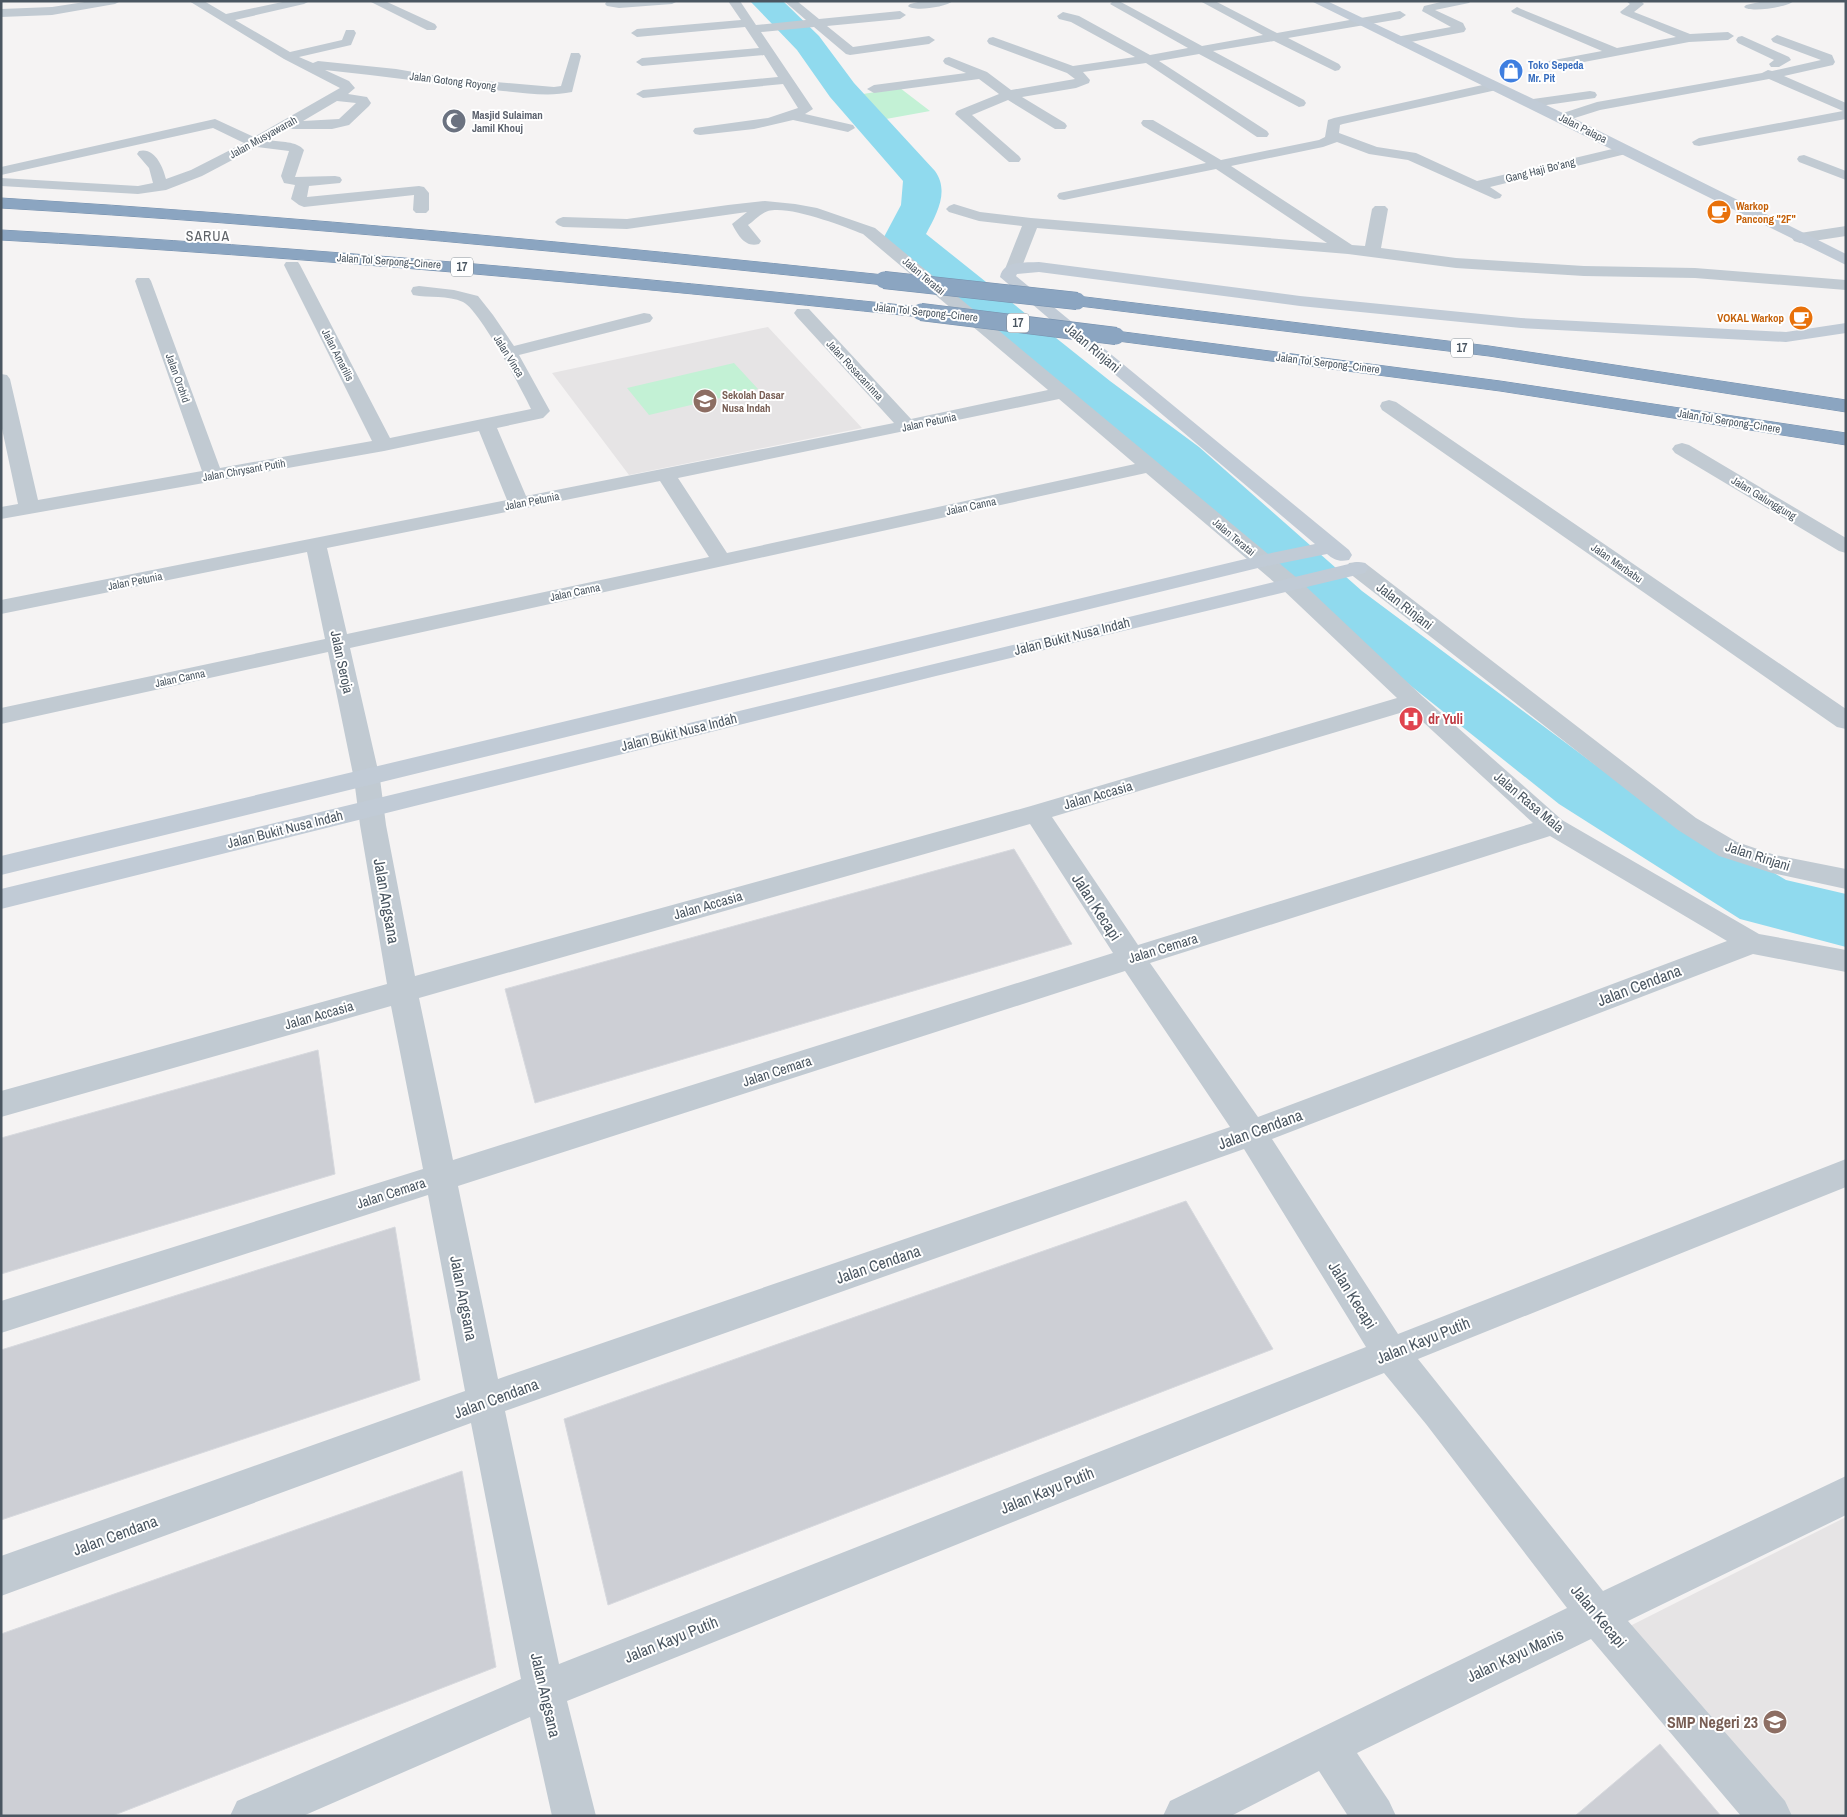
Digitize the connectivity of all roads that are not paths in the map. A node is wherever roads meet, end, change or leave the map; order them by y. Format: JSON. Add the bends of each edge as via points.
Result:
{"nodes":[{"id":1,"x":115,"y":1,"type":"edge"},
{"id":2,"x":195,"y":1,"type":"edge"},
{"id":3,"x":304,"y":1,"type":"edge"},
{"id":4,"x":404,"y":1,"type":"edge"},
{"id":5,"x":613,"y":1,"type":"edge"},
{"id":6,"x":672,"y":1,"type":"edge"},
{"id":7,"x":734,"y":1,"type":"edge"},
{"id":8,"x":790,"y":1,"type":"edge"},
{"id":9,"x":948,"y":1,"type":"edge"},
{"id":10,"x":1206,"y":1,"type":"edge"},
{"id":11,"x":1317,"y":1,"type":"edge"},
{"id":12,"x":1465,"y":1,"type":"edge"},
{"id":13,"x":1632,"y":1,"type":"edge"},
{"id":14,"x":1736,"y":1,"type":"edge"},
{"id":15,"x":1788,"y":1,"type":"edge"},
{"id":16,"x":1444,"y":2,"type":"edge"},
{"id":17,"x":379,"y":3,"type":"edge"},
{"id":18,"x":1116,"y":4,"type":"dead end"},
{"id":19,"x":914,"y":6,"type":"dead end"},
{"id":20,"x":1517,"y":11,"type":"dead end"},
{"id":21,"x":1,"y":13,"type":"edge"},
{"id":22,"x":1400,"y":14,"type":"dead end"},
{"id":23,"x":900,"y":15,"type":"dead end"},
{"id":24,"x":1063,"y":16,"type":"dead end"},
{"id":25,"x":226,"y":18,"type":"junction"},
{"id":26,"x":1357,"y":21,"type":"junction"},
{"id":27,"x":814,"y":23,"type":"junction"},
{"id":28,"x":750,"y":26,"type":"junction"},
{"id":29,"x":431,"y":27,"type":"dead end"},
{"id":30,"x":1769,"y":27,"type":"dead end"},
{"id":31,"x":350,"y":33,"type":"dead end"},
{"id":32,"x":637,"y":33,"type":"dead end"},
{"id":33,"x":1272,"y":36,"type":"junction"},
{"id":34,"x":1396,"y":38,"type":"junction"},
{"id":35,"x":1690,"y":38,"type":"junction"},
{"id":36,"x":1777,"y":38,"type":"junction"},
{"id":37,"x":929,"y":40,"type":"dead end"},
{"id":38,"x":1742,"y":40,"type":"junction"},
{"id":39,"x":993,"y":41,"type":"dead end"},
{"id":40,"x":1198,"y":50,"type":"junction"},
{"id":41,"x":766,"y":51,"type":"junction"},
{"id":42,"x":1618,"y":53,"type":"junction"},
{"id":43,"x":288,"y":56,"type":"junction"},
{"id":44,"x":575,"y":56,"type":"dead end"},
{"id":45,"x":1148,"y":59,"type":"junction"},
{"id":46,"x":948,"y":61,"type":"dead end"},
{"id":47,"x":642,"y":62,"type":"dead end"},
{"id":48,"x":304,"y":64,"type":"junction"},
{"id":49,"x":1542,"y":66,"type":"dead end"},
{"id":50,"x":1335,"y":67,"type":"dead end"},
{"id":51,"x":1752,"y":68,"type":"junction"},
{"id":52,"x":1072,"y":70,"type":"junction"},
{"id":53,"x":982,"y":75,"type":"junction"},
{"id":54,"x":1772,"y":75,"type":"junction"},
{"id":55,"x":786,"y":80,"type":"junction"},
{"id":56,"x":1496,"y":86,"type":"junction"},
{"id":57,"x":874,"y":89,"type":"dead end"},
{"id":58,"x":642,"y":94,"type":"dead end"},
{"id":59,"x":1008,"y":95,"type":"junction"},
{"id":60,"x":336,"y":97,"type":"junction"},
{"id":61,"x":1570,"y":98,"type":"junction"},
{"id":62,"x":1299,"y":103,"type":"dead end"},
{"id":63,"x":1533,"y":103,"type":"junction"},
{"id":64,"x":1591,"y":108,"type":"junction"},
{"id":65,"x":1846,"y":108,"type":"edge"},
{"id":66,"x":1846,"y":115,"type":"edge"},
{"id":67,"x":794,"y":116,"type":"junction"},
{"id":68,"x":1562,"y":118,"type":"junction"},
{"id":69,"x":1148,"y":124,"type":"dead end"},
{"id":70,"x":284,"y":125,"type":"junction"},
{"id":71,"x":1060,"y":126,"type":"dead end"},
{"id":72,"x":848,"y":128,"type":"dead end"},
{"id":73,"x":700,"y":131,"type":"dead end"},
{"id":74,"x":1262,"y":134,"type":"dead end"},
{"id":75,"x":1332,"y":136,"type":"junction"},
{"id":76,"x":1699,"y":142,"type":"dead end"},
{"id":77,"x":256,"y":150,"type":"junction"},
{"id":78,"x":1625,"y":150,"type":"junction"},
{"id":79,"x":144,"y":154,"type":"dead end"},
{"id":80,"x":1014,"y":159,"type":"dead end"},
{"id":81,"x":1804,"y":159,"type":"dead end"},
{"id":82,"x":1218,"y":164,"type":"junction"},
{"id":83,"x":1,"y":171,"type":"edge"},
{"id":84,"x":1846,"y":176,"type":"edge"},
{"id":85,"x":335,"y":180,"type":"dead end"},
{"id":86,"x":1,"y":182,"type":"edge"},
{"id":87,"x":303,"y":182,"type":"junction"},
{"id":88,"x":1476,"y":186,"type":"junction"},
{"id":89,"x":161,"y":187,"type":"junction"},
{"id":90,"x":1495,"y":195,"type":"dead end"},
{"id":91,"x":1,"y":203,"type":"edge"},
{"id":92,"x":765,"y":206,"type":"junction"},
{"id":93,"x":954,"y":209,"type":"dead end"},
{"id":94,"x":1380,"y":209,"type":"dead end"},
{"id":95,"x":421,"y":210,"type":"dead end"},
{"id":96,"x":563,"y":222,"type":"dead end"},
{"id":97,"x":1032,"y":223,"type":"junction"},
{"id":98,"x":1116,"y":231,"type":"junction"},
{"id":99,"x":1846,"y":231,"type":"edge"},
{"id":100,"x":1,"y":235,"type":"edge"},
{"id":101,"x":1800,"y":238,"type":"junction"},
{"id":102,"x":753,"y":241,"type":"dead end"},
{"id":103,"x":1348,"y":249,"type":"junction"},
{"id":104,"x":1372,"y":253,"type":"junction"},
{"id":105,"x":1845,"y":259,"type":"edge"},
{"id":106,"x":292,"y":265,"type":"dead end"},
{"id":107,"x":1013,"y":269,"type":"junction"},
{"id":108,"x":143,"y":280,"type":"dead end"},
{"id":109,"x":1846,"y":285,"type":"edge"},
{"id":110,"x":419,"y":291,"type":"dead end"},
{"id":111,"x":803,"y":313,"type":"dead end"},
{"id":112,"x":644,"y":318,"type":"dead end"},
{"id":113,"x":1846,"y":328,"type":"edge"},
{"id":114,"x":508,"y":353,"type":"junction"},
{"id":115,"x":1,"y":380,"type":"edge"},
{"id":116,"x":1062,"y":393,"type":"junction"},
{"id":117,"x":1389,"y":406,"type":"dead end"},
{"id":118,"x":1846,"y":406,"type":"edge"},
{"id":119,"x":486,"y":424,"type":"junction"},
{"id":120,"x":907,"y":426,"type":"junction"},
{"id":121,"x":1846,"y":439,"type":"edge"},
{"id":122,"x":384,"y":445,"type":"junction"},
{"id":123,"x":1682,"y":449,"type":"dead end"},
{"id":124,"x":10,"y":457,"type":"edge"},
{"id":125,"x":1149,"y":466,"type":"junction"},
{"id":126,"x":213,"y":475,"type":"junction"},
{"id":127,"x":666,"y":475,"type":"junction"},
{"id":128,"x":519,"y":504,"type":"junction"},
{"id":129,"x":29,"y":508,"type":"junction"},
{"id":130,"x":1,"y":514,"type":"edge"},
{"id":131,"x":316,"y":545,"type":"junction"},
{"id":132,"x":1327,"y":547,"type":"junction"},
{"id":133,"x":1846,"y":547,"type":"edge"},
{"id":134,"x":1266,"y":560,"type":"junction"},
{"id":135,"x":722,"y":561,"type":"junction"},
{"id":136,"x":1354,"y":568,"type":"junction"},
{"id":137,"x":1293,"y":583,"type":"junction"},
{"id":138,"x":1,"y":607,"type":"edge"},
{"id":139,"x":338,"y":643,"type":"junction"},
{"id":140,"x":1414,"y":701,"type":"junction"},
{"id":141,"x":1,"y":716,"type":"edge"},
{"id":142,"x":1846,"y":721,"type":"edge"},
{"id":143,"x":369,"y":793,"type":"junction"},
{"id":144,"x":1036,"y":813,"type":"junction"},
{"id":145,"x":1554,"y":826,"type":"junction"},
{"id":146,"x":1,"y":866,"type":"edge"},
{"id":147,"x":1846,"y":879,"type":"edge"},
{"id":148,"x":1,"y":899,"type":"edge"},
{"id":149,"x":1752,"y":943,"type":"junction"},
{"id":150,"x":1131,"y":958,"type":"junction"},
{"id":151,"x":1846,"y":961,"type":"edge"},
{"id":152,"x":403,"y":991,"type":"junction"},
{"id":153,"x":1,"y":1104,"type":"edge"},
{"id":154,"x":1251,"y":1133,"type":"junction"},
{"id":155,"x":1846,"y":1173,"type":"edge"},
{"id":156,"x":440,"y":1178,"type":"junction"},
{"id":157,"x":1,"y":1317,"type":"edge"},
{"id":158,"x":1390,"y":1353,"type":"junction"},
{"id":159,"x":485,"y":1402,"type":"junction"},
{"id":160,"x":1846,"y":1495,"type":"edge"},
{"id":161,"x":1,"y":1576,"type":"edge"},
{"id":162,"x":1598,"y":1616,"type":"junction"},
{"id":163,"x":544,"y":1690,"type":"junction"},
{"id":164,"x":1327,"y":1745,"type":"junction"},
{"id":165,"x":252,"y":1816,"type":"edge"},
{"id":166,"x":574,"y":1816,"type":"edge"},
{"id":167,"x":1185,"y":1816,"type":"edge"},
{"id":168,"x":1374,"y":1816,"type":"edge"},
{"id":169,"x":1770,"y":1816,"type":"edge"}],
"edges":[{"from":1,"to":21,"type":"street","via":[[52,11]]},
{"from":2,"to":25,"type":"street"},
{"from":3,"to":25,"type":"street"},
{"from":4,"to":17,"type":"street"},
{"from":5,"to":6,"type":"street","via":[[611,4],[619,5]]},
{"from":7,"to":28,"type":"street"},
{"from":8,"to":27,"type":"street"},
{"from":9,"to":19,"type":"street"},
{"from":10,"to":33,"type":"street"},
{"from":11,"to":26,"type":"street","name":"Jalan Palapa"},
{"from":12,"to":16,"type":"street"},
{"from":13,"to":35,"type":"street","via":[[1638,4],[1626,12]]},
{"from":14,"to":15,"type":"street","via":[[1752,15]]},
{"from":16,"to":34,"type":"street","via":[[1428,8],[1428,11],[1460,29]]},
{"from":17,"to":29,"type":"street"},
{"from":18,"to":40,"type":"street"},
{"from":20,"to":42,"type":"street"},
{"from":22,"to":26,"type":"street"},
{"from":23,"to":27,"type":"street"},
{"from":24,"to":45,"type":"street"},
{"from":25,"to":43,"type":"street"},
{"from":26,"to":33,"type":"street"},
{"from":26,"to":34,"type":"street","name":"Jalan Palapa"},
{"from":27,"to":28,"type":"street"},
{"from":27,"to":37,"type":"street","via":[[850,51]]},
{"from":28,"to":32,"type":"street"},
{"from":28,"to":41,"type":"street"},
{"from":30,"to":36,"type":"street","via":[[1778,32],[1780,37]]},
{"from":31,"to":43,"type":"street","via":[[347,42]]},
{"from":33,"to":40,"type":"street"},
{"from":33,"to":50,"type":"street"},
{"from":34,"to":56,"type":"street","name":"Jalan Palapa"},
{"from":35,"to":38,"type":"street","via":[[1719,32]]},
{"from":35,"to":42,"type":"street"},
{"from":36,"to":38,"type":"street"},
{"from":36,"to":54,"type":"street","via":[[1824,56],[1829,61]]},
{"from":38,"to":51,"type":"street","via":[[1785,60]]},
{"from":39,"to":52,"type":"street"},
{"from":40,"to":45,"type":"street"},
{"from":40,"to":62,"type":"street"},
{"from":41,"to":47,"type":"street"},
{"from":41,"to":55,"type":"street"},
{"from":42,"to":49,"type":"street"},
{"from":43,"to":48,"type":"street"},
{"from":44,"to":48,"type":"street","name":"Jalan Gotong Royong","via":[[567,89],[554,92]]},
{"from":45,"to":52,"type":"street"},
{"from":45,"to":74,"type":"street"},
{"from":46,"to":53,"type":"street"},
{"from":48,"to":60,"type":"street","via":[[348,88]]},
{"from":51,"to":54,"type":"street"},
{"from":51,"to":61,"type":"street"},
{"from":52,"to":59,"type":"street","via":[[1084,80]]},
{"from":53,"to":57,"type":"street"},
{"from":53,"to":59,"type":"street"},
{"from":54,"to":64,"type":"street"},
{"from":54,"to":65,"type":"street"},
{"from":55,"to":58,"type":"street"},
{"from":55,"to":67,"type":"street","via":[[806,109]]},
{"from":56,"to":63,"type":"street","name":"Jalan Palapa"},
{"from":56,"to":75,"type":"street","via":[[1338,121],[1333,123]]},
{"from":59,"to":71,"type":"street"},
{"from":59,"to":80,"type":"street","via":[[961,115]]},
{"from":60,"to":70,"type":"street","name":"Jalan Musyawarah"},
{"from":60,"to":70,"type":"street","via":[[362,100],[364,103],[344,122]]},
{"from":61,"to":63,"type":"street"},
{"from":61,"to":64,"type":"street"},
{"from":63,"to":68,"type":"street","name":"Jalan Palapa"},
{"from":64,"to":68,"type":"street"},
{"from":66,"to":76,"type":"street"},
{"from":67,"to":72,"type":"street"},
{"from":67,"to":73,"type":"street"},
{"from":68,"to":78,"type":"street","name":"Jalan Palapa"},
{"from":69,"to":82,"type":"street"},
{"from":70,"to":77,"type":"street","name":"Jalan Musyawarah"},
{"from":75,"to":82,"type":"street","via":[[1322,143]]},
{"from":75,"to":88,"type":"street","via":[[1374,151],[1411,156]]},
{"from":77,"to":83,"type":"street","via":[[214,123]]},
{"from":77,"to":87,"type":"street","via":[[295,148],[288,176],[289,180]]},
{"from":77,"to":89,"type":"street","name":"Jalan Musyawarah","via":[[231,155]]},
{"from":78,"to":88,"type":"street","name":"Gang Haji Bo’ang"},
{"from":78,"to":101,"type":"street","name":"Jalan Palapa"},
{"from":79,"to":89,"type":"street","via":[[156,167]]},
{"from":81,"to":84,"type":"street"},
{"from":82,"to":98,"type":"street","via":[[1064,196]]},
{"from":82,"to":103,"type":"street"},
{"from":85,"to":87,"type":"street"},
{"from":86,"to":89,"type":"street","name":"Jalan Musyawarah","via":[[138,190]]},
{"from":87,"to":95,"type":"street","via":[[299,199],[304,202],[419,190],[422,194]]},
{"from":88,"to":90,"type":"street","name":"Gang Haji Bo’ang"},
{"from":91,"to":118,"type":"highway","number":"17","bridge":true,"via":[[116,209],[534,244],[1078,301],[1490,351]]},
{"from":92,"to":96,"type":"street","name":"Jalan Teratai","via":[[636,223]]},
{"from":92,"to":102,"type":"street","via":[[740,224]]},
{"from":92,"to":116,"type":"street","name":"Jalan Teratai","via":[[819,213],[869,231]]},
{"from":93,"to":97,"type":"street","via":[[978,216]]},
{"from":94,"to":104,"type":"street"},
{"from":97,"to":98,"type":"street"},
{"from":97,"to":107,"type":"street"},
{"from":98,"to":103,"type":"street"},
{"from":99,"to":101,"type":"street"},
{"from":100,"to":121,"type":"highway","name":"Jalan Tol Serpong–Cinere","number":"17","bridge":true,"via":[[529,272],[921,312],[1500,386]]},
{"from":101,"to":105,"type":"street","name":"Jalan Palapa"},
{"from":103,"to":104,"type":"street"},
{"from":104,"to":109,"type":"street","via":[[1456,263],[1584,271],[1695,273]]},
{"from":106,"to":122,"type":"street","name":"Jalan Amarilis"},
{"from":107,"to":113,"type":"street","via":[[1050,268],[1300,301],[1521,322],[1786,337]]},
{"from":107,"to":132,"type":"street","name":"Jalan Rinjani","via":[[1008,276]]},
{"from":108,"to":126,"type":"street","name":"Jalan Orchid"},
{"from":110,"to":114,"type":"street","name":"Jalan Vinca","via":[[470,299]]},
{"from":111,"to":120,"type":"street","name":"Jalan Rosacaninna"},
{"from":112,"to":114,"type":"street"},
{"from":114,"to":119,"type":"street","name":"Jalan Vinca","via":[[541,411]]},
{"from":115,"to":124,"type":"street"},
{"from":116,"to":120,"type":"street","name":"Jalan Petunia"},
{"from":116,"to":125,"type":"street","name":"Jalan Teratai"},
{"from":117,"to":142,"type":"street","name":"Jalan Merbabu"},
{"from":119,"to":122,"type":"street","name":"Jalan Chrysant Putih"},
{"from":119,"to":128,"type":"street"},
{"from":120,"to":127,"type":"street","name":"Jalan Petunia"},
{"from":122,"to":126,"type":"street","name":"Jalan Chrysant Putih"},
{"from":123,"to":133,"type":"street","name":"Jalan Galunggung"},
{"from":124,"to":129,"type":"street"},
{"from":125,"to":134,"type":"street","name":"Jalan Teratai"},
{"from":125,"to":135,"type":"street","name":"Jalan Canna"},
{"from":126,"to":129,"type":"street","name":"Jalan Chrysant Putih"},
{"from":127,"to":128,"type":"street","name":"Jalan Petunia"},
{"from":127,"to":135,"type":"street"},
{"from":128,"to":131,"type":"street","name":"Jalan Petunia"},
{"from":129,"to":130,"type":"street","name":"Jalan Chrysant Putih"},
{"from":131,"to":138,"type":"street","name":"Jalan Petunia"},
{"from":131,"to":139,"type":"street","name":"Jalan Seroja"},
{"from":132,"to":134,"type":"street","name":"Jalan Bukit Nusa Indah"},
{"from":132,"to":136,"type":"street","name":"Jalan Rinjani"},
{"from":134,"to":137,"type":"street","name":"Jalan Rasa Mala"},
{"from":134,"to":143,"type":"street","name":"Jalan Bukit Nusa Indah","via":[[810,670]]},
{"from":135,"to":139,"type":"street","name":"Jalan Canna"},
{"from":136,"to":137,"type":"street","name":"Jalan Bukit Nusa Indah"},
{"from":136,"to":147,"type":"street","name":"Jalan Rinjani","via":[[1687,824],[1728,849],[1772,864]]},
{"from":137,"to":140,"type":"street","name":"Jalan Rasa Mala"},
{"from":137,"to":143,"type":"street","name":"Jalan Bukit Nusa Indah"},
{"from":139,"to":141,"type":"street","name":"Jalan Canna"},
{"from":139,"to":143,"type":"street","name":"Jalan Seroja"},
{"from":140,"to":144,"type":"street","name":"Jalan Accasia"},
{"from":140,"to":145,"type":"street","name":"Jalan Rasa Mala"},
{"from":143,"to":146,"type":"street","name":"Jalan Bukit Nusa Indah"},
{"from":143,"to":148,"type":"street","name":"Jalan Bukit Nusa Indah"},
{"from":143,"to":152,"type":"street","name":"Jalan Angsana"},
{"from":144,"to":150,"type":"street","name":"Jalan Kecapi"},
{"from":144,"to":152,"type":"street","name":"Jalan Accasia"},
{"from":145,"to":149,"type":"street","name":"Jalan Rasa Mala"},
{"from":145,"to":150,"type":"street","name":"Jalan Cemara"},
{"from":149,"to":151,"type":"street","name":"Jalan Rasa Mala"},
{"from":149,"to":154,"type":"street","name":"Jalan Cendana"},
{"from":150,"to":154,"type":"street","name":"Jalan Kecapi"},
{"from":150,"to":156,"type":"street","name":"Jalan Cemara"},
{"from":152,"to":153,"type":"street","name":"Jalan Accasia"},
{"from":152,"to":156,"type":"street","name":"Jalan Angsana"},
{"from":154,"to":158,"type":"street","name":"Jalan Kecapi"},
{"from":154,"to":159,"type":"street","name":"Jalan Cendana"},
{"from":155,"to":158,"type":"street","name":"Jalan Kayu Putih"},
{"from":156,"to":157,"type":"street","name":"Jalan Cemara"},
{"from":156,"to":159,"type":"street","name":"Jalan Angsana"},
{"from":158,"to":162,"type":"street","name":"Jalan Kecapi"},
{"from":158,"to":163,"type":"street","name":"Jalan Kayu Putih"},
{"from":159,"to":161,"type":"street","name":"Jalan Cendana"},
{"from":159,"to":163,"type":"street","name":"Jalan Angsana"},
{"from":160,"to":162,"type":"street","name":"Jalan Kayu Manis"},
{"from":162,"to":164,"type":"street","name":"Jalan Kayu Manis"},
{"from":162,"to":169,"type":"street","name":"Jalan Kecapi"},
{"from":163,"to":165,"type":"street","name":"Jalan Kayu Putih"},
{"from":163,"to":166,"type":"street","name":"Jalan Angsana"},
{"from":164,"to":167,"type":"street","name":"Jalan Kayu Manis"},
{"from":164,"to":168,"type":"street"}]}
